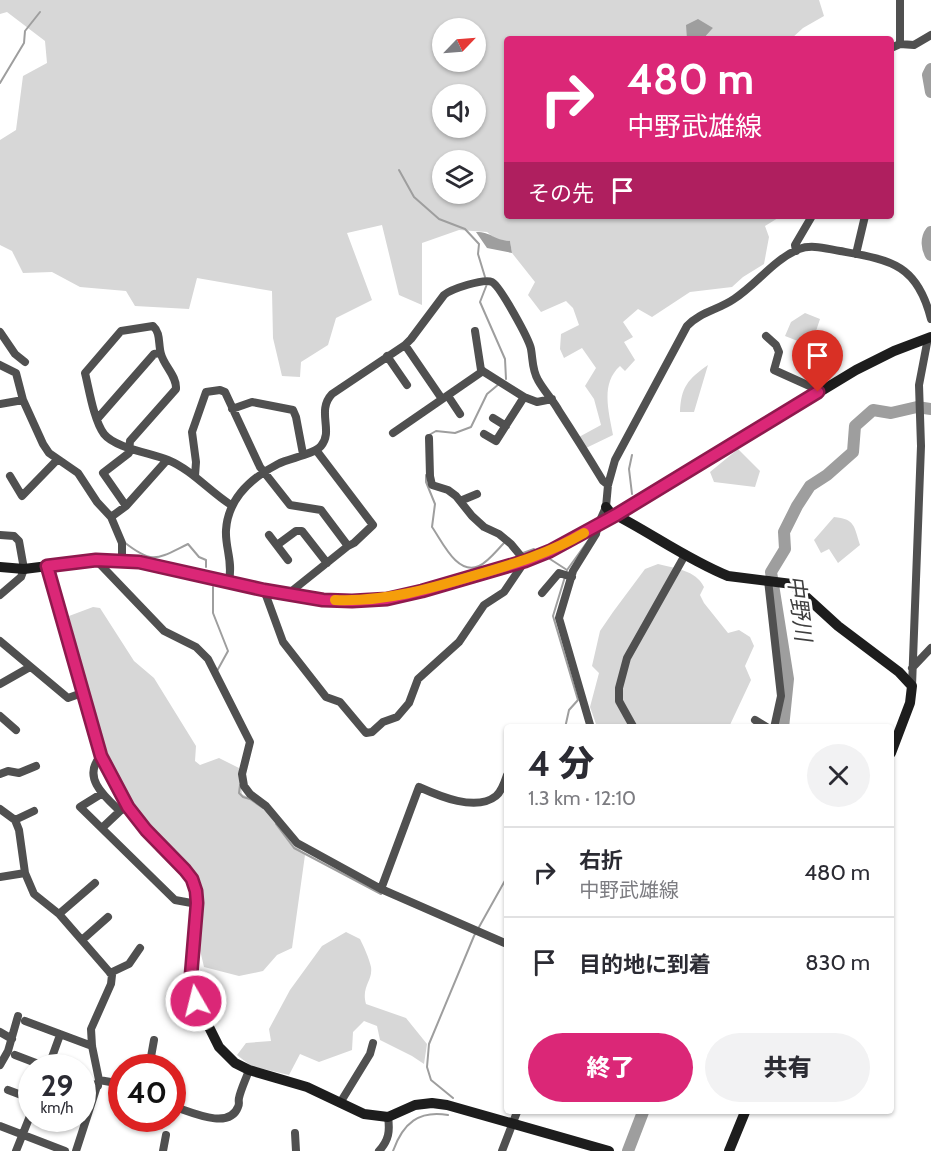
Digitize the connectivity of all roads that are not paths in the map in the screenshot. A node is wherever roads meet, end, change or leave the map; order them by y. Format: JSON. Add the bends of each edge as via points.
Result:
{"nodes":[{"id":1,"x":900,"y":0,"type":"edge"},
{"id":2,"x":931,"y":35,"type":"edge"},
{"id":3,"x":900,"y":44,"type":"junction"},
{"id":4,"x":894,"y":47,"type":"edge"},
{"id":5,"x":810,"y":219,"type":"edge"},
{"id":6,"x":864,"y":219,"type":"edge"},
{"id":7,"x":796,"y":251,"type":"junction"},
{"id":8,"x":856,"y":254,"type":"junction"},
{"id":9,"x":931,"y":318,"type":"edge"},
{"id":10,"x":475,"y":331,"type":"dead end"},
{"id":11,"x":0,"y":332,"type":"edge"},
{"id":12,"x":766,"y":336,"type":"dead end"},
{"id":13,"x":929,"y":338,"type":"edge"},
{"id":14,"x":405,"y":345,"type":"junction"},
{"id":15,"x":160,"y":353,"type":"junction"},
{"id":16,"x":387,"y":357,"type":"junction"},
{"id":17,"x":26,"y":362,"type":"dead end"},
{"id":18,"x":0,"y":365,"type":"edge"},
{"id":19,"x":483,"y":371,"type":"junction"},
{"id":20,"x":407,"y":385,"type":"dead end"},
{"id":21,"x":817,"y":393,"type":"junction"},
{"id":22,"x":524,"y":397,"type":"junction"},
{"id":23,"x":445,"y":398,"type":"junction"},
{"id":24,"x":552,"y":399,"type":"junction"},
{"id":25,"x":22,"y":400,"type":"junction"},
{"id":26,"x":0,"y":404,"type":"edge"},
{"id":27,"x":232,"y":409,"type":"junction"},
{"id":28,"x":460,"y":414,"type":"dead end"},
{"id":29,"x":98,"y":418,"type":"junction"},
{"id":30,"x":494,"y":418,"type":"dead end"},
{"id":31,"x":506,"y":426,"type":"junction"},
{"id":32,"x":393,"y":434,"type":"dead end"},
{"id":33,"x":484,"y":434,"type":"dead end"},
{"id":34,"x":429,"y":438,"type":"dead end"},
{"id":35,"x":130,"y":447,"type":"junction"},
{"id":36,"x":316,"y":450,"type":"junction"},
{"id":37,"x":303,"y":454,"type":"junction"},
{"id":38,"x":57,"y":460,"type":"junction"},
{"id":39,"x":167,"y":460,"type":"junction"},
{"id":40,"x":264,"y":472,"type":"junction"},
{"id":41,"x":10,"y":476,"type":"dead end"},
{"id":42,"x":195,"y":476,"type":"junction"},
{"id":43,"x":608,"y":485,"type":"junction"},
{"id":44,"x":477,"y":494,"type":"dead end"},
{"id":45,"x":460,"y":501,"type":"junction"},
{"id":46,"x":126,"y":506,"type":"junction"},
{"id":47,"x":231,"y":506,"type":"junction"},
{"id":48,"x":606,"y":507,"type":"junction"},
{"id":49,"x":616,"y":515,"type":"junction"},
{"id":50,"x":111,"y":517,"type":"junction"},
{"id":51,"x":597,"y":529,"type":"junction"},
{"id":52,"x":0,"y":535,"type":"edge"},
{"id":53,"x":269,"y":535,"type":"dead end"},
{"id":54,"x":277,"y":545,"type":"junction"},
{"id":55,"x":348,"y":546,"type":"junction"},
{"id":56,"x":685,"y":555,"type":"junction"},
{"id":57,"x":96,"y":560,"type":"junction"},
{"id":58,"x":288,"y":560,"type":"dead end"},
{"id":59,"x":122,"y":561,"type":"junction"},
{"id":60,"x":525,"y":561,"type":"junction"},
{"id":61,"x":327,"y":563,"type":"junction"},
{"id":62,"x":47,"y":566,"type":"junction"},
{"id":63,"x":0,"y":567,"type":"edge"},
{"id":64,"x":24,"y":569,"type":"junction"},
{"id":65,"x":568,"y":575,"type":"junction"},
{"id":66,"x":773,"y":580,"type":"junction"},
{"id":67,"x":229,"y":581,"type":"junction"},
{"id":68,"x":264,"y":590,"type":"junction"},
{"id":69,"x":542,"y":593,"type":"dead end"},
{"id":70,"x":288,"y":594,"type":"junction"},
{"id":71,"x":0,"y":595,"type":"edge"},
{"id":72,"x":0,"y":641,"type":"edge"},
{"id":73,"x":931,"y":648,"type":"edge"},
{"id":74,"x":30,"y":667,"type":"junction"},
{"id":75,"x":912,"y":668,"type":"junction"},
{"id":76,"x":0,"y":684,"type":"edge"},
{"id":77,"x":912,"y":686,"type":"junction"},
{"id":78,"x":82,"y":693,"type":"junction"},
{"id":79,"x":0,"y":716,"type":"edge"},
{"id":80,"x":755,"y":720,"type":"dead end"},
{"id":81,"x":590,"y":724,"type":"edge"},
{"id":82,"x":632,"y":724,"type":"edge"},
{"id":83,"x":762,"y":724,"type":"edge"},
{"id":84,"x":775,"y":724,"type":"edge"},
{"id":85,"x":16,"y":730,"type":"dead end"},
{"id":86,"x":894,"y":745,"type":"edge"},
{"id":87,"x":101,"y":756,"type":"junction"},
{"id":88,"x":36,"y":766,"type":"dead end"},
{"id":89,"x":0,"y":774,"type":"edge"},
{"id":90,"x":504,"y":783,"type":"edge"},
{"id":91,"x":101,"y":794,"type":"junction"},
{"id":92,"x":0,"y":809,"type":"edge"},
{"id":93,"x":124,"y":809,"type":"junction"},
{"id":94,"x":34,"y":811,"type":"dead end"},
{"id":95,"x":15,"y":820,"type":"junction"},
{"id":96,"x":102,"y":828,"type":"junction"},
{"id":97,"x":25,"y":873,"type":"junction"},
{"id":98,"x":0,"y":877,"type":"edge"},
{"id":99,"x":95,"y":883,"type":"dead end"},
{"id":100,"x":381,"y":889,"type":"junction"},
{"id":101,"x":197,"y":903,"type":"junction"},
{"id":102,"x":59,"y":914,"type":"junction"},
{"id":103,"x":108,"y":917,"type":"dead end"},
{"id":104,"x":82,"y":940,"type":"junction"},
{"id":105,"x":504,"y":943,"type":"edge"},
{"id":106,"x":140,"y":948,"type":"dead end"},
{"id":107,"x":110,"y":973,"type":"junction"},
{"id":108,"x":0,"y":1032,"type":"edge"},
{"id":109,"x":60,"y":1035,"type":"junction"},
{"id":110,"x":12,"y":1039,"type":"junction"},
{"id":111,"x":154,"y":1040,"type":"dead end"},
{"id":112,"x":373,"y":1043,"type":"dead end"},
{"id":113,"x":92,"y":1046,"type":"junction"},
{"id":114,"x":54,"y":1054,"type":"edge"},
{"id":115,"x":152,"y":1054,"type":"edge"},
{"id":116,"x":15,"y":1055,"type":"dead end"},
{"id":117,"x":18,"y":1056,"type":"edge"},
{"id":118,"x":0,"y":1065,"type":"edge"},
{"id":119,"x":249,"y":1070,"type":"junction"},
{"id":120,"x":98,"y":1083,"type":"junction"},
{"id":121,"x":108,"y":1083,"type":"edge"},
{"id":122,"x":96,"y":1089,"type":"edge"},
{"id":123,"x":8,"y":1090,"type":"dead end"},
{"id":124,"x":18,"y":1094,"type":"edge"},
{"id":125,"x":340,"y":1103,"type":"junction"},
{"id":126,"x":186,"y":1110,"type":"edge"},
{"id":127,"x":516,"y":1114,"type":"edge"},
{"id":128,"x":744,"y":1114,"type":"edge"},
{"id":129,"x":388,"y":1117,"type":"junction"},
{"id":130,"x":512,"y":1124,"type":"junction"},
{"id":131,"x":0,"y":1126,"type":"edge"},
{"id":132,"x":23,"y":1132,"type":"edge"},
{"id":133,"x":82,"y":1132,"type":"edge"},
{"id":134,"x":295,"y":1133,"type":"dead end"},
{"id":135,"x":22,"y":1135,"type":"junction"},
{"id":136,"x":166,"y":1135,"type":"dead end"},
{"id":137,"x":16,"y":1151,"type":"edge"},
{"id":138,"x":65,"y":1151,"type":"edge"},
{"id":139,"x":76,"y":1151,"type":"edge"},
{"id":140,"x":163,"y":1151,"type":"edge"},
{"id":141,"x":296,"y":1151,"type":"edge"},
{"id":142,"x":379,"y":1151,"type":"edge"},
{"id":143,"x":502,"y":1151,"type":"edge"},
{"id":144,"x":609,"y":1151,"type":"edge"},
{"id":145,"x":729,"y":1151,"type":"edge"}],
"edges":[{"from":1,"to":3,"type":"street"},
{"from":2,"to":3,"type":"street","via":[[914,45]]},
{"from":3,"to":4,"type":"street"},
{"from":5,"to":7,"type":"street","via":[[795,245]]},
{"from":6,"to":8,"type":"street"},
{"from":7,"to":8,"type":"street","via":[[821,248]]},
{"from":7,"to":43,"type":"street","via":[[731,302],[700,315],[687,326],[627,435]]},
{"from":8,"to":9,"type":"street","via":[[898,265],[907,272]]},
{"from":10,"to":19,"type":"street"},
{"from":11,"to":17,"type":"street","via":[[15,354]]},
{"from":12,"to":21,"type":"street","via":[[779,352],[774,370]]},
{"from":13,"to":21,"type":"street","via":[[866,365]]},
{"from":13,"to":75,"type":"street","via":[[919,385],[921,446]]},
{"from":14,"to":16,"type":"street"},
{"from":14,"to":23,"type":"street"},
{"from":14,"to":24,"type":"street","via":[[444,295],[465,286],[492,282],[520,323],[538,380]]},
{"from":15,"to":29,"type":"street","via":[[154,354]]},
{"from":15,"to":29,"type":"street","via":[[157,329],[153,326],[121,331],[85,373]]},
{"from":15,"to":35,"type":"street","via":[[177,383],[176,389],[130,441]]},
{"from":16,"to":20,"type":"street"},
{"from":16,"to":36,"type":"street","via":[[326,400],[326,435]]},
{"from":18,"to":25,"type":"street","via":[[16,373]]},
{"from":19,"to":22,"type":"street"},
{"from":19,"to":23,"type":"street"},
{"from":21,"to":49,"type":"street"},
{"from":22,"to":24,"type":"street","via":[[537,402]]},
{"from":22,"to":31,"type":"street"},
{"from":23,"to":28,"type":"street"},
{"from":23,"to":32,"type":"street"},
{"from":24,"to":43,"type":"street"},
{"from":25,"to":26,"type":"street"},
{"from":25,"to":38,"type":"street","via":[[43,444]]},
{"from":27,"to":37,"type":"street","via":[[252,402],[293,410]]},
{"from":27,"to":40,"type":"street"},
{"from":27,"to":42,"type":"street","via":[[225,392],[206,392],[192,432]]},
{"from":29,"to":35,"type":"street","via":[[104,434],[113,442]]},
{"from":30,"to":31,"type":"street"},
{"from":31,"to":33,"type":"street","via":[[496,441]]},
{"from":34,"to":45,"type":"street","via":[[432,485],[448,490]]},
{"from":35,"to":39,"type":"street"},
{"from":35,"to":46,"type":"street","via":[[129,453],[103,473]]},
{"from":36,"to":37,"type":"street"},
{"from":36,"to":55,"type":"street","via":[[373,525]]},
{"from":37,"to":40,"type":"street"},
{"from":38,"to":41,"type":"street","via":[[22,496]]},
{"from":38,"to":50,"type":"street","via":[[78,473]]},
{"from":39,"to":42,"type":"street"},
{"from":39,"to":46,"type":"street"},
{"from":40,"to":47,"type":"street","via":[[249,483]]},
{"from":40,"to":55,"type":"street","via":[[290,506],[321,510]]},
{"from":42,"to":47,"type":"street"},
{"from":43,"to":48,"type":"street"},
{"from":44,"to":45,"type":"street"},
{"from":45,"to":60,"type":"street"},
{"from":46,"to":50,"type":"street"},
{"from":47,"to":67,"type":"street","via":[[226,531]]},
{"from":48,"to":49,"type":"street"},
{"from":48,"to":51,"type":"street"},
{"from":49,"to":51,"type":"street"},
{"from":49,"to":56,"type":"street"},
{"from":50,"to":59,"type":"street","via":[[122,543]]},
{"from":51,"to":60,"type":"street"},
{"from":51,"to":65,"type":"street"},
{"from":52,"to":64,"type":"street","via":[[14,536],[19,541]]},
{"from":53,"to":54,"type":"street"},
{"from":54,"to":58,"type":"street"},
{"from":54,"to":61,"type":"street","via":[[302,531]]},
{"from":55,"to":61,"type":"street"},
{"from":56,"to":66,"type":"street","via":[[728,576]]},
{"from":56,"to":82,"type":"street","via":[[627,658],[619,701]]},
{"from":57,"to":59,"type":"street"},
{"from":57,"to":62,"type":"street"},
{"from":57,"to":100,"type":"street","via":[[164,631],[196,647],[208,659],[249,740],[242,774],[250,794],[266,806],[297,843]]},
{"from":59,"to":67,"type":"street"},
{"from":60,"to":68,"type":"street","via":[[504,592],[484,605],[459,642],[418,679],[409,703],[396,717],[366,733],[340,702],[326,697],[283,642]]},
{"from":60,"to":70,"type":"street","via":[[387,599],[323,600]]},
{"from":61,"to":70,"type":"street"},
{"from":62,"to":64,"type":"street"},
{"from":62,"to":78,"type":"street"},
{"from":63,"to":64,"type":"street"},
{"from":64,"to":71,"type":"street","via":[[21,577]]},
{"from":65,"to":69,"type":"street","via":[[559,573]]},
{"from":65,"to":81,"type":"street","via":[[559,618]]},
{"from":66,"to":77,"type":"street","via":[[792,584]]},
{"from":66,"to":84,"type":"street","via":[[781,696]]},
{"from":67,"to":68,"type":"street"},
{"from":68,"to":70,"type":"street"},
{"from":72,"to":74,"type":"street"},
{"from":73,"to":75,"type":"street"},
{"from":74,"to":76,"type":"street"},
{"from":74,"to":78,"type":"street","via":[[68,698]]},
{"from":75,"to":77,"type":"street"},
{"from":77,"to":86,"type":"street","via":[[910,703]]},
{"from":78,"to":87,"type":"street"},
{"from":79,"to":85,"type":"street"},
{"from":80,"to":83,"type":"street"},
{"from":87,"to":91,"type":"street","via":[[95,762],[94,774]]},
{"from":87,"to":93,"type":"street"},
{"from":88,"to":89,"type":"street"},
{"from":90,"to":100,"type":"street","via":[[496,796],[479,803],[448,799],[419,787]]},
{"from":91,"to":93,"type":"street"},
{"from":91,"to":96,"type":"street","via":[[80,807]]},
{"from":92,"to":95,"type":"street"},
{"from":93,"to":96,"type":"street"},
{"from":93,"to":101,"type":"street","via":[[192,879]]},
{"from":94,"to":95,"type":"street"},
{"from":95,"to":97,"type":"street"},
{"from":96,"to":101,"type":"street","via":[[175,900]]},
{"from":97,"to":98,"type":"street"},
{"from":97,"to":102,"type":"street","via":[[34,894]]},
{"from":99,"to":102,"type":"street"},
{"from":100,"to":105,"type":"street"},
{"from":101,"to":119,"type":"street","via":[[191,975],[196,1001],[219,1047]]},
{"from":102,"to":104,"type":"street"},
{"from":103,"to":104,"type":"street"},
{"from":104,"to":107,"type":"street"},
{"from":106,"to":107,"type":"street","via":[[129,964]]},
{"from":107,"to":113,"type":"street","via":[[111,984],[91,1029]]},
{"from":108,"to":110,"type":"street"},
{"from":109,"to":110,"type":"street","via":[[21,1019]]},
{"from":109,"to":113,"type":"street"},
{"from":109,"to":114,"type":"street"},
{"from":110,"to":118,"type":"street"},
{"from":111,"to":115,"type":"street"},
{"from":112,"to":125,"type":"street"},
{"from":113,"to":120,"type":"street"},
{"from":116,"to":117,"type":"street"},
{"from":119,"to":125,"type":"street","via":[[291,1080]]},
{"from":119,"to":126,"type":"street","via":[[234,1115],[216,1120]]},
{"from":120,"to":121,"type":"street"},
{"from":120,"to":122,"type":"street"},
{"from":123,"to":124,"type":"street"},
{"from":125,"to":129,"type":"street","via":[[364,1114]]},
{"from":127,"to":130,"type":"street"},
{"from":128,"to":145,"type":"street"},
{"from":129,"to":130,"type":"street","via":[[415,1105],[432,1103]]},
{"from":129,"to":142,"type":"street","via":[[390,1132]]},
{"from":130,"to":143,"type":"street"},
{"from":130,"to":144,"type":"street"},
{"from":131,"to":135,"type":"street"},
{"from":132,"to":135,"type":"street"},
{"from":133,"to":139,"type":"street"},
{"from":134,"to":141,"type":"street"},
{"from":135,"to":137,"type":"street"},
{"from":135,"to":138,"type":"street"},
{"from":136,"to":140,"type":"street"}]}
